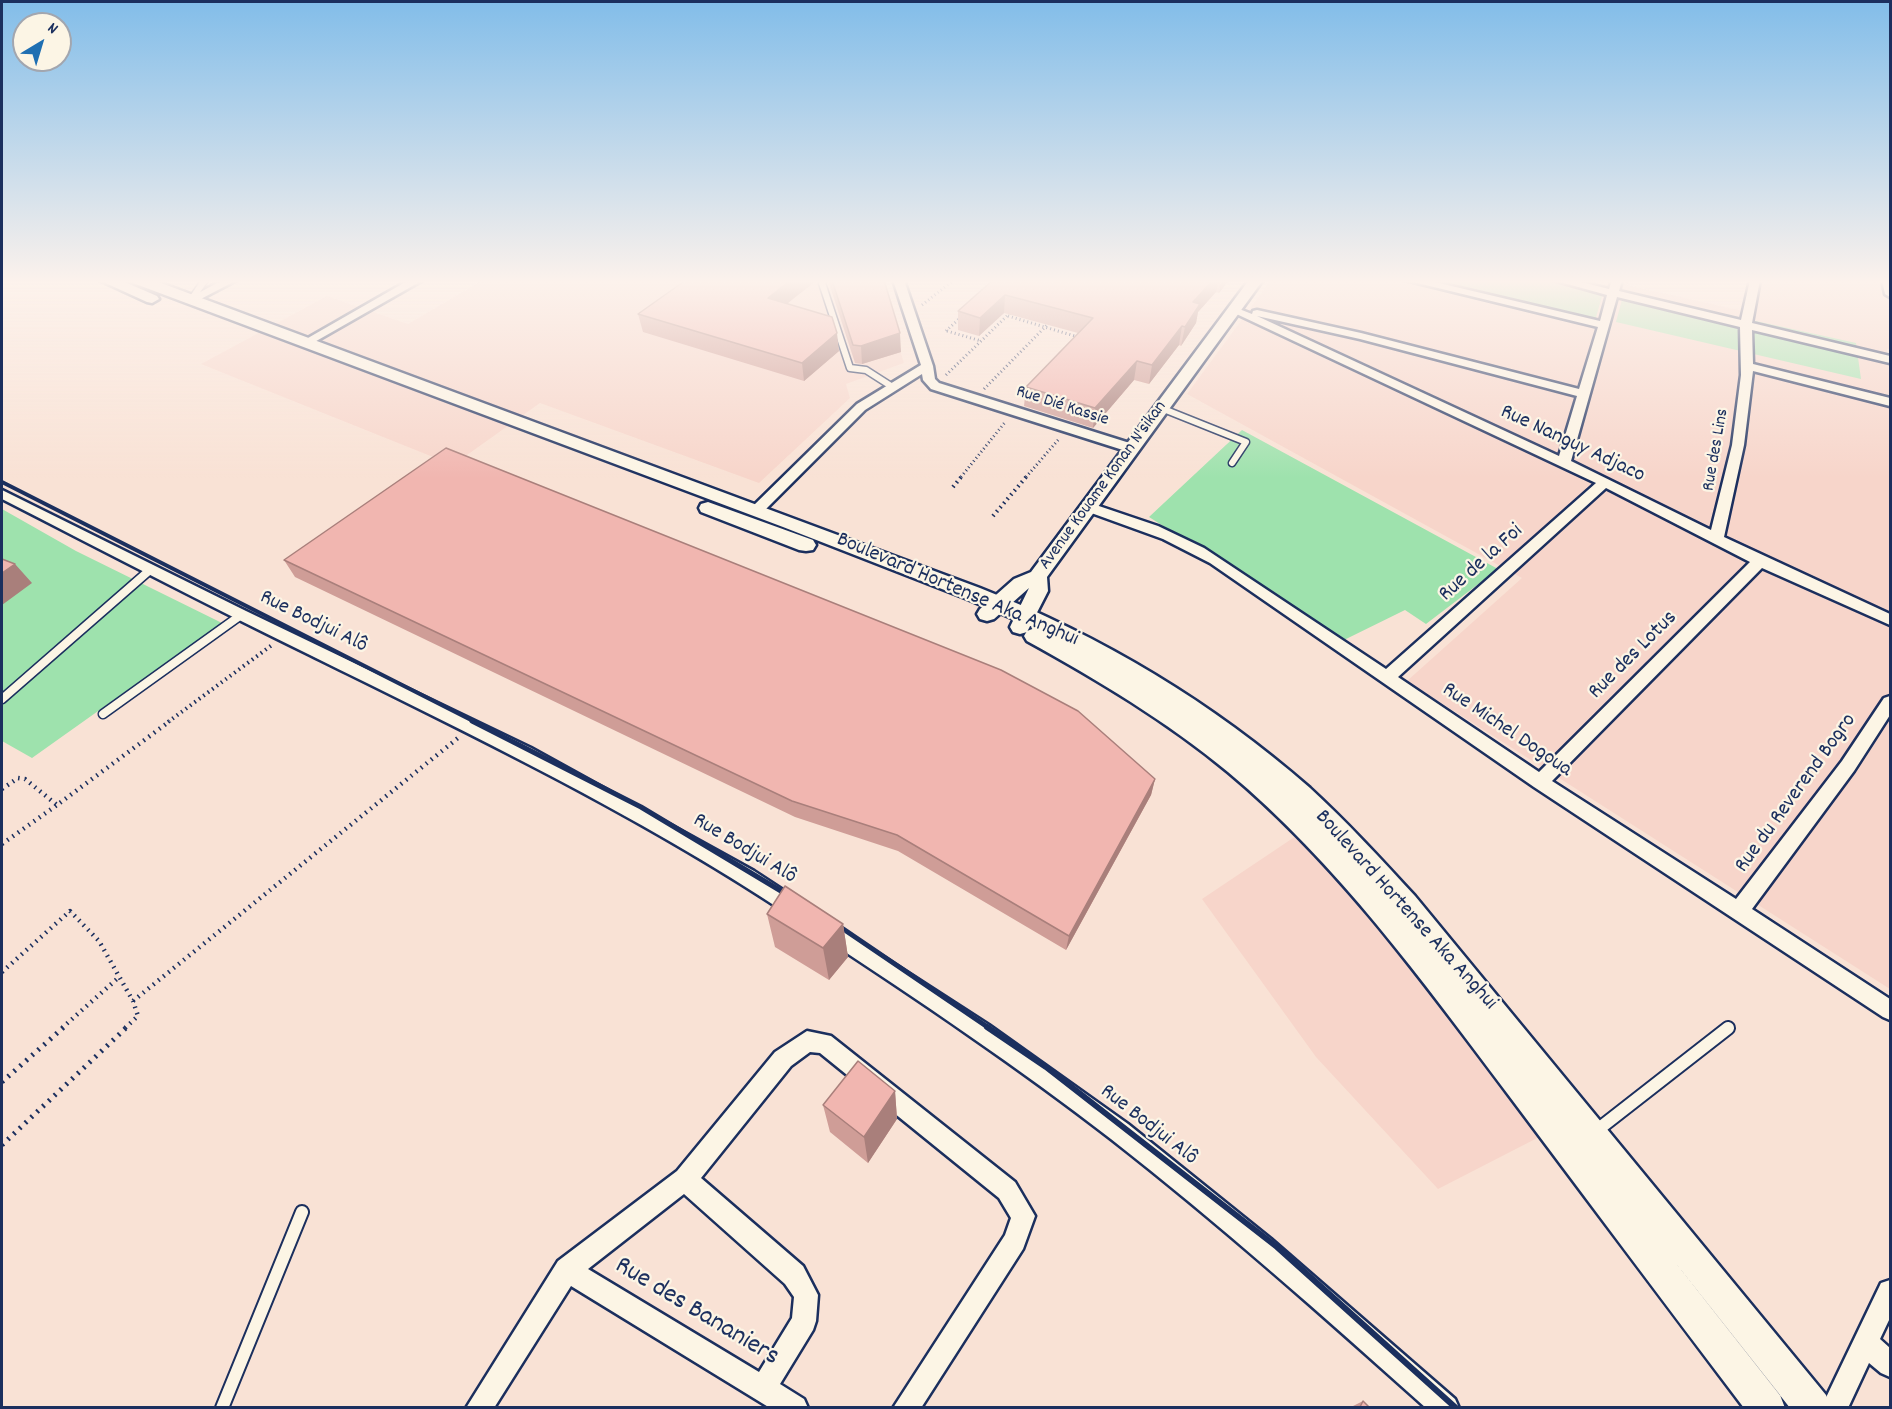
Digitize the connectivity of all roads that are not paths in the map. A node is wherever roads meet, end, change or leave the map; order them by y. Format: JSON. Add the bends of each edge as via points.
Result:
{"nodes":[{"id":1,"x":283,"y":346,"type":"edge"},
{"id":2,"x":317,"y":346,"type":"edge"},
{"id":3,"x":843,"y":346,"type":"edge"},
{"id":4,"x":920,"y":346,"type":"edge"},
{"id":5,"x":1208,"y":346,"type":"edge"},
{"id":6,"x":1314,"y":346,"type":"edge"},
{"id":7,"x":1398,"y":346,"type":"edge"},
{"id":8,"x":1598,"y":346,"type":"edge"},
{"id":9,"x":1747,"y":346,"type":"edge"},
{"id":10,"x":1835,"y":346,"type":"edge"},
{"id":11,"x":1890,"y":359,"type":"edge"},
{"id":12,"x":927,"y":366,"type":"junction"},
{"id":13,"x":1747,"y":366,"type":"junction"},
{"id":14,"x":891,"y":386,"type":"junction"},
{"id":15,"x":1584,"y":394,"type":"junction"},
{"id":16,"x":1890,"y":402,"type":"edge"},
{"id":17,"x":1161,"y":408,"type":"junction"},
{"id":18,"x":1131,"y":448,"type":"junction"},
{"id":19,"x":1232,"y":463,"type":"dead end"},
{"id":20,"x":1564,"y":463,"type":"junction"},
{"id":21,"x":1605,"y":482,"type":"junction"},
{"id":22,"x":2,"y":494,"type":"edge"},
{"id":23,"x":1088,"y":507,"type":"junction"},
{"id":24,"x":757,"y":510,"type":"junction"},
{"id":25,"x":1716,"y":539,"type":"junction"},
{"id":26,"x":1760,"y":561,"type":"junction"},
{"id":27,"x":151,"y":569,"type":"junction"},
{"id":28,"x":1038,"y":576,"type":"junction"},
{"id":29,"x":992,"y":609,"type":"junction"},
{"id":30,"x":241,"y":615,"type":"junction"},
{"id":31,"x":1890,"y":620,"type":"edge"},
{"id":32,"x":1023,"y":622,"type":"junction"},
{"id":33,"x":1386,"y":678,"type":"junction"},
{"id":34,"x":2,"y":699,"type":"edge"},
{"id":35,"x":1890,"y":702,"type":"edge"},
{"id":36,"x":103,"y":714,"type":"dead end"},
{"id":37,"x":1540,"y":782,"type":"junction"},
{"id":38,"x":1739,"y":911,"type":"junction"},
{"id":39,"x":1890,"y":1010,"type":"edge"},
{"id":40,"x":1728,"y":1028,"type":"dead end"},
{"id":41,"x":1593,"y":1134,"type":"junction"},
{"id":42,"x":685,"y":1179,"type":"junction"},
{"id":43,"x":302,"y":1212,"type":"dead end"},
{"id":44,"x":567,"y":1270,"type":"junction"},
{"id":45,"x":1890,"y":1292,"type":"edge"},
{"id":46,"x":1865,"y":1343,"type":"junction"},
{"id":47,"x":1890,"y":1364,"type":"edge"},
{"id":48,"x":763,"y":1389,"type":"junction"},
{"id":49,"x":222,"y":1407,"type":"edge"},
{"id":50,"x":479,"y":1407,"type":"edge"},
{"id":51,"x":795,"y":1407,"type":"edge"},
{"id":52,"x":906,"y":1407,"type":"edge"},
{"id":53,"x":1446,"y":1407,"type":"edge"},
{"id":54,"x":1767,"y":1407,"type":"edge"},
{"id":55,"x":1813,"y":1407,"type":"edge"},
{"id":56,"x":1834,"y":1407,"type":"edge"}],
"edges":[{"from":1,"to":29,"type":"main road","name":"Boulevard Hortense Aka Anghui"},
{"from":2,"to":24,"type":"main road","name":"Boulevard Hortense Aka Anghui"},
{"from":3,"to":14,"type":"lane","via":[[850,368],[866,370]]},
{"from":4,"to":12,"type":"street"},
{"from":5,"to":17,"type":"street","name":"Avenue Kouame Konan N'sikan"},
{"from":6,"to":20,"type":"street","name":"Rue Nanguy Adjaco"},
{"from":7,"to":15,"type":"street"},
{"from":8,"to":15,"type":"street"},
{"from":9,"to":13,"type":"street","name":"Rue des Lins"},
{"from":10,"to":11,"type":"street"},
{"from":12,"to":14,"type":"street"},
{"from":12,"to":18,"type":"street","name":"Rue Dié Kassie","via":[[929,380],[935,386]]},
{"from":13,"to":16,"type":"street"},
{"from":13,"to":25,"type":"street","name":"Rue des Lins","via":[[1738,445]]},
{"from":14,"to":24,"type":"street","via":[[861,407]]},
{"from":15,"to":20,"type":"street"},
{"from":17,"to":18,"type":"street","name":"Avenue Kouame Konan N'sikan"},
{"from":17,"to":19,"type":"lane","via":[[1246,442]]},
{"from":18,"to":23,"type":"street","name":"Avenue Kouame Konan N'sikan"},
{"from":20,"to":21,"type":"street","name":"Rue Nanguy Adjaco"},
{"from":21,"to":25,"type":"street","name":"Rue Nanguy Adjaco"},
{"from":21,"to":33,"type":"street","name":"Rue de la Foi"},
{"from":22,"to":27,"type":"street","name":"Rue Bodjui Alô"},
{"from":23,"to":28,"type":"street","name":"Avenue Kouame Konan N'sikan"},
{"from":23,"to":33,"type":"street","name":"Rue Michel Dogoua","via":[[1188,543]]},
{"from":24,"to":29,"type":"main road","name":"Boulevard Hortense Aka Anghui"},
{"from":25,"to":26,"type":"street","name":"Rue Nanguy Adjaco"},
{"from":26,"to":31,"type":"street","name":"Rue Nanguy Adjaco"},
{"from":26,"to":37,"type":"street","name":"Rue des Lotus"},
{"from":27,"to":30,"type":"street","name":"Rue Bodjui Alô"},
{"from":27,"to":34,"type":"lane"},
{"from":28,"to":29,"type":"street","name":"Avenue Kouame Konan N'sikan"},
{"from":28,"to":32,"type":"street","name":"Avenue Kouame Konan N'sikan","via":[[1038,591]]},
{"from":29,"to":32,"type":"main road","name":"Boulevard Hortense Aka Anghui"},
{"from":30,"to":36,"type":"lane"},
{"from":30,"to":53,"type":"street","name":"Rue Bodjui Alô","via":[[525,753],[747,877],[911,984],[1072,1096],[1191,1190]]},
{"from":32,"to":41,"type":"main road","name":"Boulevard Hortense Aka Anghui","via":[[1079,641],[1123,666],[1268,766],[1326,820],[1403,903]]},
{"from":32,"to":54,"type":"main road","name":"Boulevard Hortense Aka Anghui","via":[[1192,731],[1264,789],[1305,829],[1444,986]]},
{"from":33,"to":37,"type":"street","name":"Rue Michel Dogoua"},
{"from":35,"to":38,"type":"street","name":"Rue du Reverend Bogro","via":[[1848,766]]},
{"from":37,"to":38,"type":"street","name":"Rue Michel Dogoua"},
{"from":38,"to":39,"type":"street","name":"Rue Michel Dogoua"},
{"from":40,"to":41,"type":"lane"},
{"from":41,"to":55,"type":"main road","name":"Boulevard Hortense Aka Anghui"},
{"from":42,"to":44,"type":"street"},
{"from":42,"to":48,"type":"street","via":[[794,1275],[806,1295],[804,1322]]},
{"from":42,"to":52,"type":"street","via":[[783,1059],[807,1041],[824,1043],[1007,1190],[1023,1216],[1015,1241]]},
{"from":43,"to":49,"type":"lane"},
{"from":44,"to":48,"type":"street","name":"Rue des Bananiers"},
{"from":44,"to":50,"type":"street"},
{"from":45,"to":46,"type":"street"},
{"from":46,"to":47,"type":"street"},
{"from":46,"to":56,"type":"street"},
{"from":48,"to":51,"type":"street","name":"Rue des Bananiers"}]}
